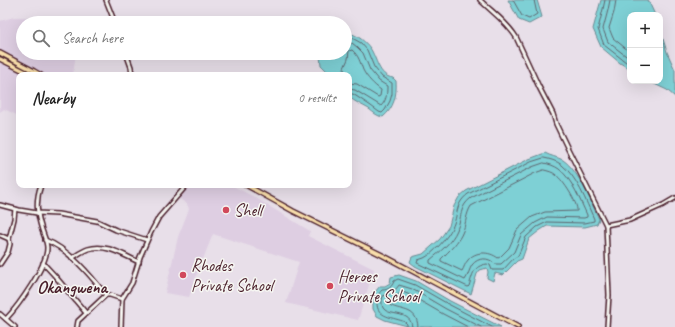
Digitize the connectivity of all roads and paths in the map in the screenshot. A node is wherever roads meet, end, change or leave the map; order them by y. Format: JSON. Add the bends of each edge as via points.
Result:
{"nodes":[{"id":1,"x":106,"y":0,"type":"edge"},
{"id":2,"x":480,"y":0,"type":"edge"},
{"id":3,"x":112,"y":16,"type":"edge"},
{"id":4,"x":0,"y":53,"type":"edge"},
{"id":5,"x":0,"y":60,"type":"edge"},
{"id":6,"x":128,"y":60,"type":"edge"},
{"id":7,"x":26,"y":72,"type":"edge"},
{"id":8,"x":36,"y":72,"type":"edge"},
{"id":9,"x":132,"y":72,"type":"edge"},
{"id":10,"x":40,"y":188,"type":"edge"},
{"id":11,"x":184,"y":188,"type":"edge"},
{"id":12,"x":252,"y":188,"type":"edge"},
{"id":13,"x":675,"y":198,"type":"edge"},
{"id":14,"x":0,"y":205,"type":"edge"},
{"id":15,"x":15,"y":209,"type":"junction"},
{"id":16,"x":37,"y":213,"type":"junction"},
{"id":17,"x":606,"y":225,"type":"junction"},
{"id":18,"x":0,"y":235,"type":"edge"},
{"id":19,"x":9,"y":239,"type":"junction"},
{"id":20,"x":45,"y":240,"type":"junction"},
{"id":21,"x":147,"y":240,"type":"junction"},
{"id":22,"x":72,"y":258,"type":"junction"},
{"id":23,"x":139,"y":262,"type":"junction"},
{"id":24,"x":43,"y":263,"type":"junction"},
{"id":25,"x":0,"y":264,"type":"edge"},
{"id":26,"x":106,"y":295,"type":"junction"},
{"id":27,"x":122,"y":299,"type":"junction"},
{"id":28,"x":86,"y":313,"type":"junction"},
{"id":29,"x":0,"y":314,"type":"edge"},
{"id":30,"x":6,"y":319,"type":"junction"},
{"id":31,"x":15,"y":327,"type":"edge"},
{"id":32,"x":77,"y":327,"type":"edge"},
{"id":33,"x":121,"y":327,"type":"edge"},
{"id":34,"x":518,"y":327,"type":"edge"},
{"id":35,"x":607,"y":327,"type":"edge"}],
"edges":[{"from":1,"to":3,"type":"street"},
{"from":2,"to":17,"type":"street","via":[[512,29]]},
{"from":4,"to":8,"type":"main road"},
{"from":5,"to":7,"type":"main road"},
{"from":6,"to":9,"type":"street"},
{"from":10,"to":16,"type":"street","via":[[37,195]]},
{"from":11,"to":21,"type":"street","via":[[159,217]]},
{"from":12,"to":34,"type":"main road"},
{"from":13,"to":17,"type":"street","via":[[630,220]]},
{"from":14,"to":15,"type":"street"},
{"from":15,"to":16,"type":"street"},
{"from":15,"to":19,"type":"street"},
{"from":16,"to":20,"type":"street"},
{"from":16,"to":21,"type":"street","via":[[97,221]]},
{"from":17,"to":35,"type":"street","via":[[609,295]]},
{"from":18,"to":19,"type":"street"},
{"from":19,"to":25,"type":"street","via":[[8,252]]},
{"from":20,"to":22,"type":"street","via":[[55,244]]},
{"from":20,"to":24,"type":"street","via":[[47,247]]},
{"from":21,"to":23,"type":"street"},
{"from":22,"to":23,"type":"street","via":[[88,249],[100,247]]},
{"from":22,"to":26,"type":"street"},
{"from":23,"to":27,"type":"street","via":[[132,283]]},
{"from":24,"to":28,"type":"street"},
{"from":24,"to":30,"type":"street","via":[[20,302]]},
{"from":26,"to":27,"type":"street"},
{"from":26,"to":28,"type":"street"},
{"from":27,"to":33,"type":"street"},
{"from":28,"to":32,"type":"street","via":[[77,322]]},
{"from":29,"to":30,"type":"street"},
{"from":30,"to":31,"type":"street"}]}
